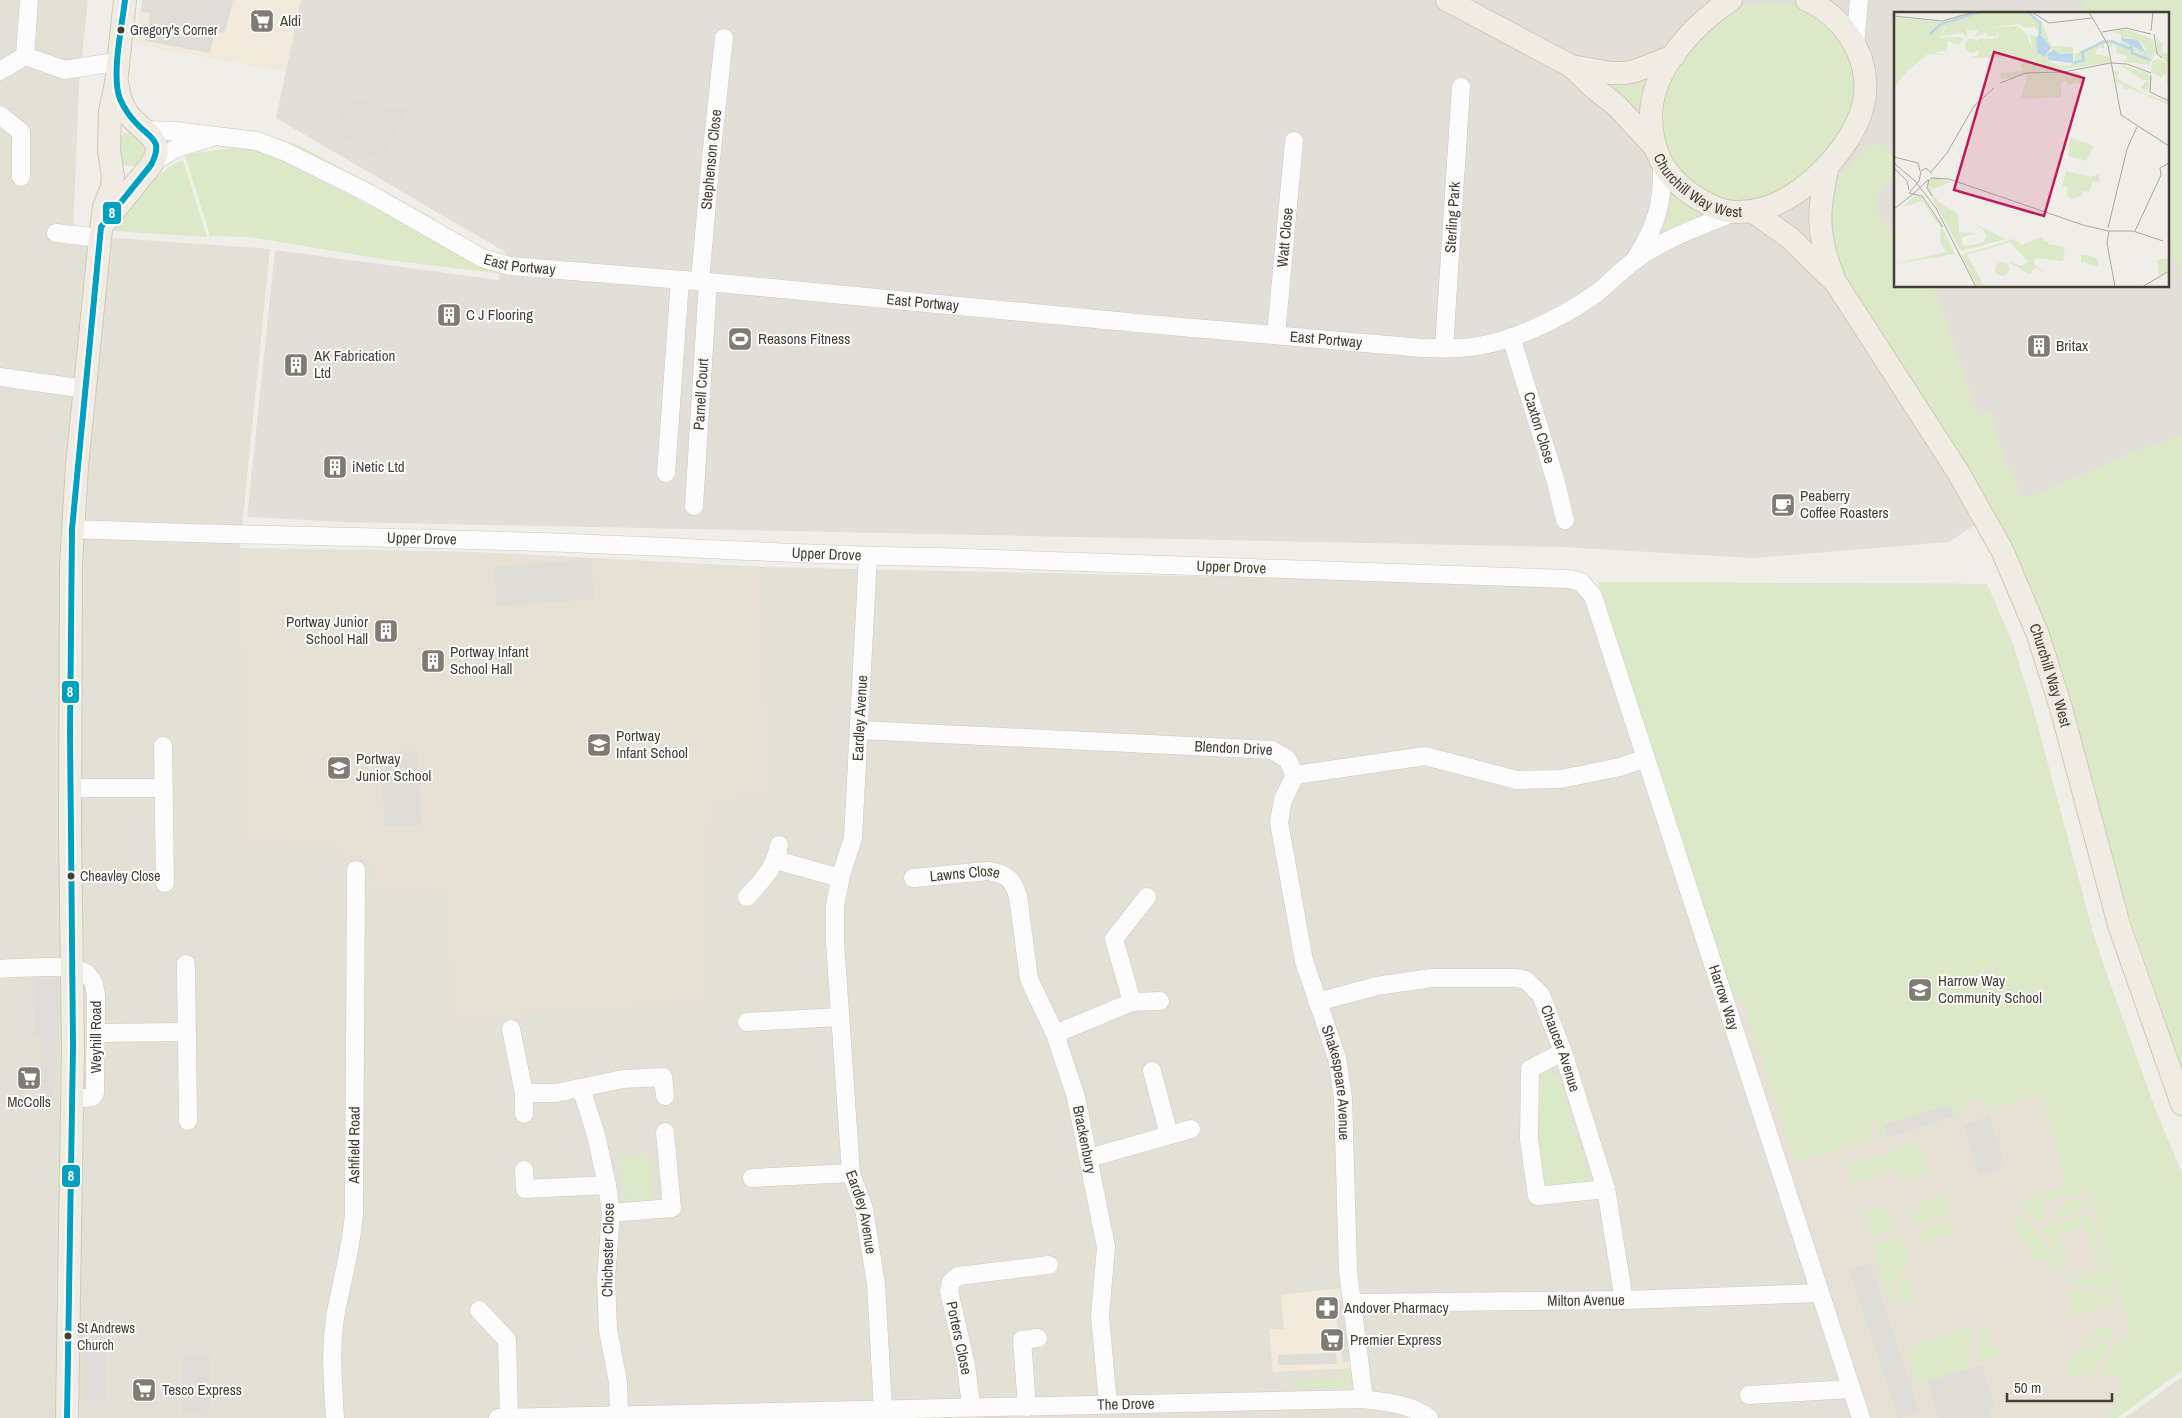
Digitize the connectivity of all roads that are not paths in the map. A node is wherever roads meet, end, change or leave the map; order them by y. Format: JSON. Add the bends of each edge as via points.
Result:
{"nodes":[{"id":1,"x":29,"y":0,"type":"edge"},
{"id":2,"x":125,"y":0,"type":"edge"},
{"id":3,"x":1447,"y":0,"type":"edge"},
{"id":4,"x":1731,"y":0,"type":"edge"},
{"id":5,"x":1807,"y":0,"type":"edge"},
{"id":6,"x":1859,"y":0,"type":"edge"},
{"id":7,"x":724,"y":38,"type":"dead end"},
{"id":8,"x":1855,"y":45,"type":"junction"},
{"id":9,"x":25,"y":56,"type":"junction"},
{"id":10,"x":1674,"y":56,"type":"junction"},
{"id":11,"x":1571,"y":66,"type":"junction"},
{"id":12,"x":0,"y":71,"type":"edge"},
{"id":13,"x":117,"y":74,"type":"junction"},
{"id":14,"x":1460,"y":87,"type":"dead end"},
{"id":15,"x":0,"y":114,"type":"edge"},
{"id":16,"x":142,"y":128,"type":"junction"},
{"id":17,"x":215,"y":137,"type":"junction"},
{"id":18,"x":1294,"y":141,"type":"dead end"},
{"id":19,"x":1654,"y":146,"type":"junction"},
{"id":20,"x":111,"y":150,"type":"junction"},
{"id":21,"x":1828,"y":165,"type":"junction"},
{"id":22,"x":149,"y":166,"type":"junction"},
{"id":23,"x":1662,"y":166,"type":"junction"},
{"id":24,"x":21,"y":177,"type":"dead end"},
{"id":25,"x":1743,"y":212,"type":"junction"},
{"id":26,"x":101,"y":232,"type":"junction"},
{"id":27,"x":56,"y":233,"type":"dead end"},
{"id":28,"x":1635,"y":261,"type":"junction"},
{"id":29,"x":680,"y":280,"type":"junction"},
{"id":30,"x":704,"y":282,"type":"junction"},
{"id":31,"x":1836,"y":283,"type":"junction"},
{"id":32,"x":1276,"y":334,"type":"junction"},
{"id":33,"x":1511,"y":337,"type":"junction"},
{"id":34,"x":1444,"y":348,"type":"junction"},
{"id":35,"x":0,"y":377,"type":"edge"},
{"id":36,"x":86,"y":389,"type":"junction"},
{"id":37,"x":666,"y":472,"type":"dead end"},
{"id":38,"x":694,"y":506,"type":"dead end"},
{"id":39,"x":1565,"y":520,"type":"dead end"},
{"id":40,"x":72,"y":529,"type":"junction"},
{"id":41,"x":868,"y":556,"type":"junction"},
{"id":42,"x":1581,"y":582,"type":"joint"},
{"id":43,"x":860,"y":730,"type":"junction"},
{"id":44,"x":163,"y":746,"type":"dead end"},
{"id":45,"x":1646,"y":758,"type":"junction"},
{"id":46,"x":1295,"y":775,"type":"junction"},
{"id":47,"x":70,"y":788,"type":"junction"},
{"id":48,"x":164,"y":788,"type":"junction"},
{"id":49,"x":356,"y":870,"type":"dead end"},
{"id":50,"x":840,"y":878,"type":"junction"},
{"id":51,"x":913,"y":878,"type":"dead end"},
{"id":52,"x":165,"y":883,"type":"dead end"},
{"id":53,"x":1014,"y":884,"type":"joint"},
{"id":54,"x":747,"y":897,"type":"dead end"},
{"id":55,"x":1147,"y":897,"type":"dead end"},
{"id":56,"x":186,"y":964,"type":"dead end"},
{"id":57,"x":73,"y":968,"type":"junction"},
{"id":58,"x":0,"y":969,"type":"edge"},
{"id":59,"x":1160,"y":1000,"type":"dead end"},
{"id":60,"x":1132,"y":1002,"type":"junction"},
{"id":61,"x":1317,"y":1002,"type":"junction"},
{"id":62,"x":839,"y":1017,"type":"junction"},
{"id":63,"x":747,"y":1022,"type":"dead end"},
{"id":64,"x":511,"y":1029,"type":"dead end"},
{"id":65,"x":186,"y":1032,"type":"junction"},
{"id":66,"x":97,"y":1033,"type":"junction"},
{"id":67,"x":1055,"y":1034,"type":"junction"},
{"id":68,"x":1563,"y":1052,"type":"junction"},
{"id":69,"x":1152,"y":1071,"type":"dead end"},
{"id":70,"x":581,"y":1088,"type":"junction"},
{"id":71,"x":524,"y":1093,"type":"junction"},
{"id":72,"x":665,"y":1096,"type":"dead end"},
{"id":73,"x":72,"y":1099,"type":"junction"},
{"id":74,"x":2182,"y":1104,"type":"edge"},
{"id":75,"x":524,"y":1114,"type":"dead end"},
{"id":76,"x":188,"y":1121,"type":"dead end"},
{"id":77,"x":1191,"y":1129,"type":"dead end"},
{"id":78,"x":665,"y":1132,"type":"dead end"},
{"id":79,"x":1168,"y":1135,"type":"junction"},
{"id":80,"x":1089,"y":1158,"type":"junction"},
{"id":81,"x":524,"y":1170,"type":"dead end"},
{"id":82,"x":851,"y":1173,"type":"junction"},
{"id":83,"x":752,"y":1178,"type":"dead end"},
{"id":84,"x":607,"y":1185,"type":"junction"},
{"id":85,"x":1606,"y":1189,"type":"junction"},
{"id":86,"x":611,"y":1213,"type":"junction"},
{"id":87,"x":1050,"y":1265,"type":"dead end"},
{"id":88,"x":1819,"y":1293,"type":"junction"},
{"id":89,"x":1624,"y":1300,"type":"junction"},
{"id":90,"x":1354,"y":1303,"type":"junction"},
{"id":91,"x":479,"y":1310,"type":"dead end"},
{"id":92,"x":1038,"y":1338,"type":"dead end"},
{"id":93,"x":1851,"y":1389,"type":"junction"},
{"id":94,"x":1749,"y":1395,"type":"dead end"},
{"id":95,"x":1364,"y":1399,"type":"junction"},
{"id":96,"x":1108,"y":1404,"type":"junction"},
{"id":97,"x":970,"y":1406,"type":"junction"},
{"id":98,"x":1027,"y":1407,"type":"junction"},
{"id":99,"x":883,"y":1409,"type":"junction"},
{"id":100,"x":1395,"y":1411,"type":"edge"},
{"id":101,"x":942,"y":1413,"type":"edge"},
{"id":102,"x":862,"y":1414,"type":"edge"},
{"id":103,"x":619,"y":1415,"type":"junction"},
{"id":104,"x":779,"y":1415,"type":"edge"},
{"id":105,"x":67,"y":1418,"type":"edge"},
{"id":106,"x":334,"y":1418,"type":"edge"},
{"id":107,"x":498,"y":1418,"type":"edge"},
{"id":108,"x":508,"y":1418,"type":"edge"},
{"id":109,"x":515,"y":1418,"type":"edge"},
{"id":110,"x":1429,"y":1418,"type":"edge"},
{"id":111,"x":1861,"y":1418,"type":"edge"}],
"edges":[{"from":1,"to":9,"type":"street"},
{"from":2,"to":13,"type":"main road","name":"Weyhill Road"},
{"from":3,"to":11,"type":"main road","name":"Churchill Way West"},
{"from":4,"to":10,"type":"main road","name":"Churchill Way West","via":[[1706,20]]},
{"from":5,"to":8,"type":"main road","name":"Churchill Way West","via":[[1836,19]]},
{"from":6,"to":8,"type":"street"},
{"from":7,"to":30,"type":"street","name":"Stephenson Close","via":[[710,168]]},
{"from":8,"to":21,"type":"main road","name":"Churchill Way West","via":[[1864,73],[1862,110],[1845,144]]},
{"from":9,"to":12,"type":"street"},
{"from":9,"to":13,"type":"street","via":[[65,70],[108,63]]},
{"from":10,"to":11,"type":"main road","name":"Churchill Way West","via":[[1625,73]]},
{"from":10,"to":19,"type":"main road","name":"Churchill Way West","via":[[1661,76],[1652,103]]},
{"from":11,"to":19,"type":"main road","name":"Churchill Way West","via":[[1616,105]]},
{"from":13,"to":16,"type":"main road","name":"Weyhill Road","via":[[123,106]]},
{"from":13,"to":20,"type":"main road","name":"Weyhill Road","via":[[110,112]]},
{"from":14,"to":34,"type":"street","name":"Sterling Park"},
{"from":15,"to":24,"type":"street","via":[[21,132]]},
{"from":16,"to":17,"type":"street","name":"East Portway"},
{"from":16,"to":20,"type":"main road","via":[[126,127],[118,131]]},
{"from":16,"to":22,"type":"main road","name":"Weyhill Road","via":[[156,145]]},
{"from":17,"to":22,"type":"street","name":"East Portway","via":[[177,148]]},
{"from":17,"to":29,"type":"street","name":"East Portway","via":[[257,141],[286,152],[496,263]]},
{"from":18,"to":32,"type":"street","name":"Watt Close"},
{"from":19,"to":23,"type":"main road","name":"Churchill Way West"},
{"from":20,"to":22,"type":"main road","via":[[118,169],[126,173],[135,174]]},
{"from":20,"to":26,"type":"main road","name":"Weyhill Road","via":[[112,187],[104,207]]},
{"from":21,"to":25,"type":"main road","name":"Churchill Way West","via":[[1790,198],[1774,206]]},
{"from":21,"to":31,"type":"main road","name":"Churchill Way West","via":[[1821,200],[1820,233],[1823,252]]},
{"from":22,"to":26,"type":"main road"},
{"from":23,"to":25,"type":"main road","name":"Churchill Way West","via":[[1697,198]]},
{"from":23,"to":28,"type":"street","via":[[1657,219]]},
{"from":25,"to":28,"type":"street","via":[[1683,233]]},
{"from":25,"to":31,"type":"main road","name":"Churchill Way West","via":[[1790,238]]},
{"from":26,"to":27,"type":"street"},
{"from":26,"to":36,"type":"main road","name":"Weyhill Road"},
{"from":28,"to":33,"type":"street","name":"East Portway","via":[[1574,308]]},
{"from":29,"to":30,"type":"street","name":"East Portway"},
{"from":29,"to":37,"type":"street"},
{"from":30,"to":32,"type":"street","name":"East Portway"},
{"from":30,"to":38,"type":"street","name":"Parnell Court"},
{"from":31,"to":74,"type":"main road","name":"Churchill Way West","via":[[1958,472],[2002,550],[2038,635],[2061,708],[2119,925]]},
{"from":32,"to":34,"type":"street","name":"East Portway"},
{"from":33,"to":34,"type":"street","name":"East Portway","via":[[1480,346]]},
{"from":33,"to":39,"type":"street","name":"Caxton Close"},
{"from":35,"to":36,"type":"street"},
{"from":36,"to":40,"type":"main road","name":"Weyhill Road"},
{"from":40,"to":41,"type":"street","name":"Upper Drove","via":[[591,544]]},
{"from":40,"to":47,"type":"main road","name":"Weyhill Road"},
{"from":41,"to":42,"type":"street","name":"Upper Drove"},
{"from":41,"to":43,"type":"street","name":"Eardley Avenue"},
{"from":42,"to":45,"type":"street","name":"Harrow Way","via":[[1593,596]]},
{"from":43,"to":46,"type":"street","name":"Blendon Drive","via":[[1272,750],[1287,759]]},
{"from":43,"to":50,"type":"street","name":"Eardley Avenue","via":[[853,838]]},
{"from":44,"to":48,"type":"street"},
{"from":45,"to":46,"type":"street","via":[[1561,780],[1517,780],[1425,756]]},
{"from":45,"to":88,"type":"street","name":"Harrow Way"},
{"from":46,"to":61,"type":"street","name":"Shakespeare Avenue","via":[[1283,800],[1279,822],[1304,961]]},
{"from":47,"to":48,"type":"street"},
{"from":47,"to":57,"type":"main road","name":"Weyhill Road"},
{"from":48,"to":52,"type":"street"},
{"from":49,"to":106,"type":"street","name":"Ashfield Road","via":[[354,1212],[332,1344]]},
{"from":50,"to":54,"type":"street","via":[[777,852],[771,870]]},
{"from":50,"to":62,"type":"street","name":"Eardley Avenue","via":[[835,906]]},
{"from":51,"to":53,"type":"street","name":"Lawns Close","via":[[988,871],[1008,877]]},
{"from":53,"to":67,"type":"street","name":"Brackenbury","via":[[1029,979]]},
{"from":55,"to":60,"type":"street","via":[[1114,939]]},
{"from":56,"to":65,"type":"street"},
{"from":57,"to":58,"type":"street"},
{"from":57,"to":66,"type":"street","name":"Weyhill Road","via":[[87,974],[95,987]]},
{"from":57,"to":73,"type":"main road","name":"Weyhill Road"},
{"from":59,"to":60,"type":"street"},
{"from":60,"to":67,"type":"street"},
{"from":61,"to":68,"type":"street","name":"Chaucer Avenue","via":[[1377,986],[1431,978],[1459,976],[1526,980],[1541,995]]},
{"from":61,"to":90,"type":"street","name":"Shakespeare Avenue","via":[[1337,1058],[1343,1098],[1348,1271]]},
{"from":62,"to":63,"type":"street"},
{"from":62,"to":82,"type":"street","name":"Eardley Avenue"},
{"from":64,"to":71,"type":"street"},
{"from":65,"to":66,"type":"street"},
{"from":65,"to":76,"type":"street"},
{"from":66,"to":73,"type":"street","name":"Weyhill Road","via":[[95,1093],[92,1097]]},
{"from":67,"to":80,"type":"street","name":"Brackenbury","via":[[1076,1097]]},
{"from":68,"to":85,"type":"street","name":"Chaucer Avenue"},
{"from":68,"to":85,"type":"street","via":[[1530,1069],[1528,1139],[1537,1196]]},
{"from":69,"to":79,"type":"street"},
{"from":70,"to":71,"type":"street","via":[[556,1093]]},
{"from":70,"to":72,"type":"street","via":[[663,1072]]},
{"from":70,"to":84,"type":"street","name":"Chichester Close"},
{"from":71,"to":75,"type":"street"},
{"from":73,"to":105,"type":"main road","name":"Weyhill Road"},
{"from":77,"to":79,"type":"street"},
{"from":78,"to":86,"type":"street","via":[[672,1208]]},
{"from":79,"to":80,"type":"street"},
{"from":80,"to":96,"type":"street","name":"Brackenbury","via":[[1106,1246],[1100,1316]]},
{"from":81,"to":84,"type":"street","via":[[519,1192]]},
{"from":82,"to":83,"type":"street"},
{"from":82,"to":99,"type":"street","name":"Eardley Avenue","via":[[864,1209],[876,1284]]},
{"from":84,"to":86,"type":"street","name":"Chichester Close"},
{"from":85,"to":89,"type":"street","name":"Chaucer Avenue"},
{"from":86,"to":103,"type":"street","name":"Chichester Close","via":[[606,1279],[608,1330],[618,1382]]},
{"from":87,"to":97,"type":"street","name":"Porters Close","via":[[958,1276],[951,1282],[948,1291],[966,1365]]},
{"from":88,"to":89,"type":"street","name":"Milton Avenue"},
{"from":88,"to":93,"type":"street","name":"Harrow Way"},
{"from":89,"to":90,"type":"street","name":"Milton Avenue"},
{"from":90,"to":95,"type":"street","name":"Shakespeare Avenue"},
{"from":91,"to":108,"type":"street","via":[[507,1340]]},
{"from":92,"to":98,"type":"street","via":[[1022,1340]]},
{"from":93,"to":94,"type":"street"},
{"from":93,"to":111,"type":"street","name":"Harrow Way"},
{"from":95,"to":96,"type":"street","name":"The Drove"},
{"from":95,"to":100,"type":"street","name":"The Drove"},
{"from":96,"to":98,"type":"street","name":"The Drove"},
{"from":97,"to":98,"type":"street","name":"The Drove"},
{"from":97,"to":101,"type":"street","name":"The Drove"},
{"from":99,"to":101,"type":"street","name":"The Drove"},
{"from":99,"to":102,"type":"street","name":"The Drove"},
{"from":100,"to":110,"type":"street","name":"The Drove","via":[[1422,1412]]},
{"from":102,"to":104,"type":"street","name":"The Drove"},
{"from":103,"to":104,"type":"street","name":"The Drove"},
{"from":103,"to":109,"type":"street","name":"The Drove"},
{"from":107,"to":108,"type":"street","name":"The Drove"},
{"from":108,"to":109,"type":"street","name":"The Drove"}]}
